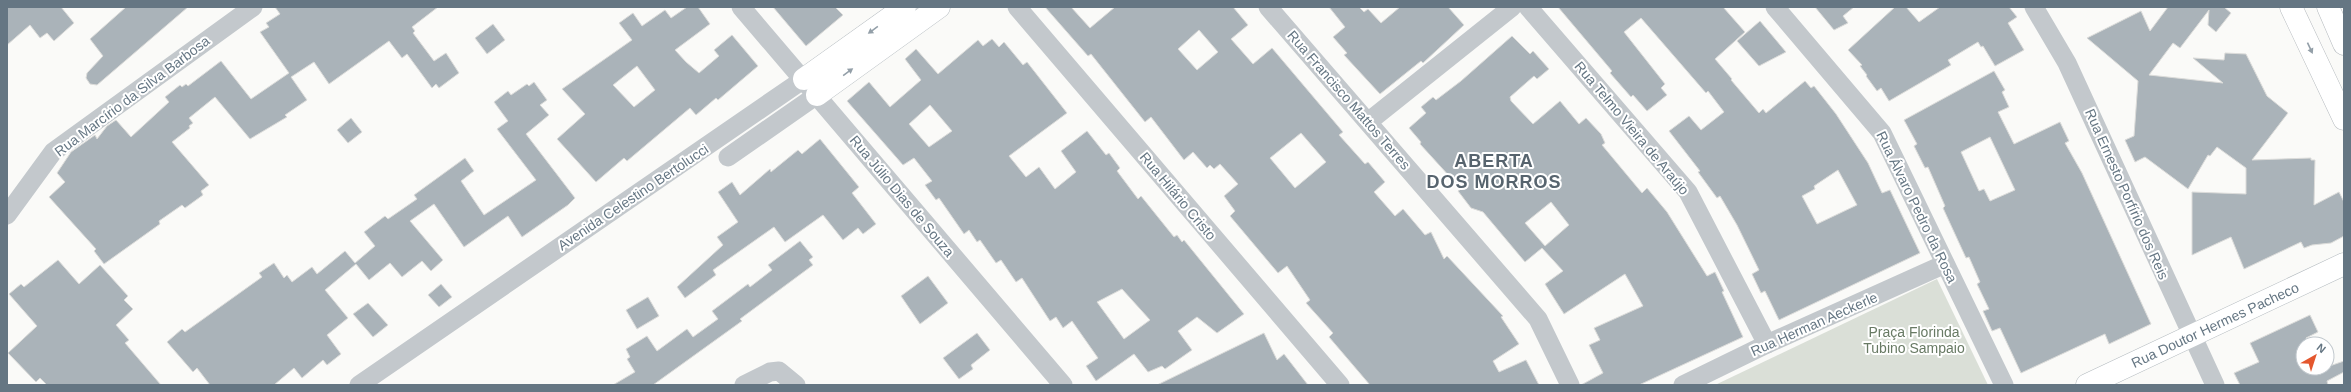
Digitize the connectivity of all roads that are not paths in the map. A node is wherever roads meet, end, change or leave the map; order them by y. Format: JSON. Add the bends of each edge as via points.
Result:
{"nodes":[{"id":1,"x":253,"y":7,"type":"edge"},
{"id":2,"x":741,"y":7,"type":"edge"},
{"id":3,"x":905,"y":7,"type":"edge"},
{"id":4,"x":939,"y":7,"type":"edge"},
{"id":5,"x":1017,"y":7,"type":"edge"},
{"id":6,"x":1268,"y":7,"type":"edge"},
{"id":7,"x":1512,"y":7,"type":"edge"},
{"id":8,"x":1528,"y":7,"type":"edge"},
{"id":9,"x":1775,"y":7,"type":"edge"},
{"id":10,"x":2034,"y":7,"type":"edge"},
{"id":11,"x":2291,"y":7,"type":"edge"},
{"id":12,"x":2328,"y":7,"type":"edge"},
{"id":13,"x":2344,"y":44,"type":"edge"},
{"id":14,"x":810,"y":87,"type":"junction"},
{"id":15,"x":2344,"y":119,"type":"edge"},
{"id":16,"x":1368,"y":122,"type":"junction"},
{"id":17,"x":728,"y":157,"type":"dead end"},
{"id":18,"x":7,"y":215,"type":"edge"},
{"id":19,"x":1946,"y":264,"type":"junction"},
{"id":20,"x":2344,"y":264,"type":"edge"},
{"id":21,"x":2192,"y":336,"type":"junction"},
{"id":22,"x":1767,"y":344,"type":"junction"},
{"id":23,"x":793,"y":382,"type":"edge"},
{"id":24,"x":359,"y":385,"type":"edge"},
{"id":25,"x":744,"y":385,"type":"edge"},
{"id":26,"x":1063,"y":385,"type":"edge"},
{"id":27,"x":1340,"y":385,"type":"edge"},
{"id":28,"x":1570,"y":385,"type":"edge"},
{"id":29,"x":1683,"y":385,"type":"edge"},
{"id":30,"x":2004,"y":385,"type":"edge"},
{"id":31,"x":2087,"y":385,"type":"edge"},
{"id":32,"x":2215,"y":385,"type":"edge"}],
"edges":[{"from":1,"to":18,"type":"street","name":"Rua Marcírio da Silva Barbosa","via":[[53,152]]},
{"from":2,"to":14,"type":"street","name":"Rua Júlio Dias de Souza"},
{"from":3,"to":14,"type":"street","name":"Avenida Celestino Bertolucci","one_way":true},
{"from":14,"to":4,"type":"street","name":"Avenida Celestino Bertolucci","one_way":true},
{"from":5,"to":27,"type":"street","name":"Rua Hilário Cristo"},
{"from":6,"to":16,"type":"street","name":"Rua Francisco Mattos Terres"},
{"from":7,"to":16,"type":"street"},
{"from":8,"to":22,"type":"street","name":"Rua Telmo Vieira de Araújo","via":[[1688,192]]},
{"from":9,"to":19,"type":"street","name":"Rua Álvaro Pedro da Rosa","via":[[1882,133]]},
{"from":10,"to":21,"type":"street","name":"Rua Ernesto Porfírio dos Reis","via":[[2068,63]]},
{"from":11,"to":15,"type":"street","one_way":true},
{"from":12,"to":13,"type":"street"},
{"from":14,"to":17,"type":"street","name":"Avenida Celestino Bertolucci"},
{"from":14,"to":24,"type":"street","name":"Avenida Celestino Bertolucci"},
{"from":14,"to":26,"type":"street","name":"Rua Júlio Dias de Souza"},
{"from":16,"to":28,"type":"street","name":"Rua Francisco Mattos Terres","via":[[1538,319]]},
{"from":19,"to":22,"type":"street","name":"Rua Herman Aeckerle"},
{"from":19,"to":30,"type":"street","name":"Rua Álvaro Pedro da Rosa"},
{"from":20,"to":21,"type":"street","name":"Rua Doutor Hermes Pacheco"},
{"from":21,"to":31,"type":"street","name":"Rua Doutor Hermes Pacheco"},
{"from":21,"to":32,"type":"street","name":"Rua Ernesto Porfírio dos Reis"},
{"from":22,"to":29,"type":"street","name":"Rua Herman Aeckerle"},
{"from":23,"to":25,"type":"street","via":[[780,371],[770,372]]}]}
